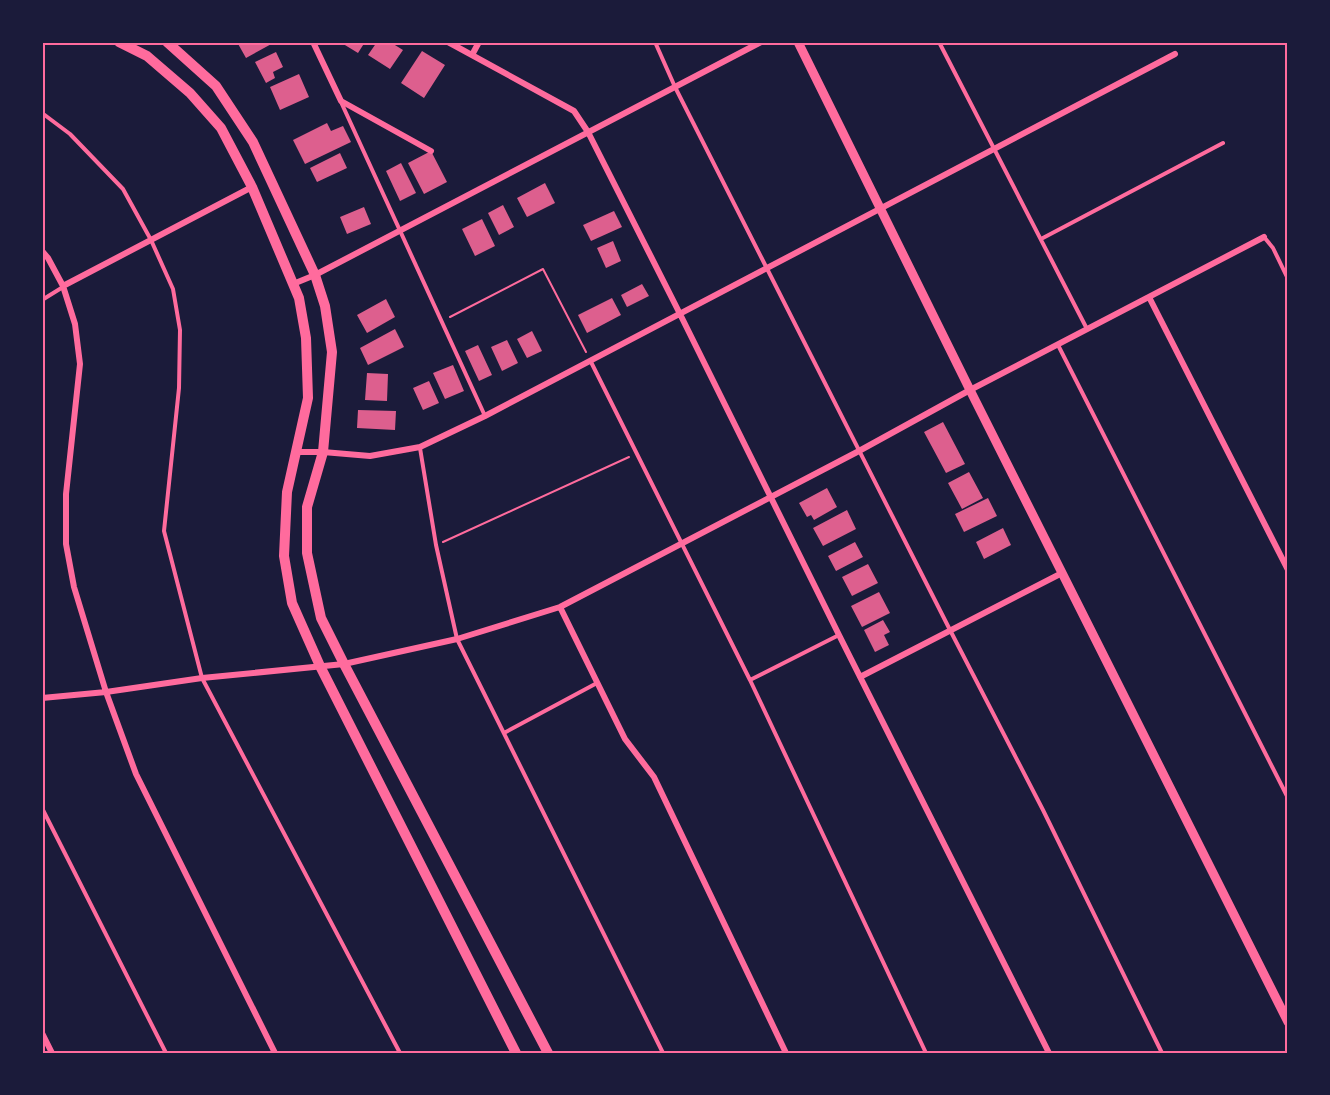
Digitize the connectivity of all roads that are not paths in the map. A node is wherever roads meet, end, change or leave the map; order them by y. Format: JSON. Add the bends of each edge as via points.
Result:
{"nodes":[{"id":1,"x":119,"y":42,"type":"edge"},
{"id":2,"x":167,"y":42,"type":"edge"},
{"id":3,"x":313,"y":42,"type":"edge"},
{"id":4,"x":448,"y":42,"type":"edge"},
{"id":5,"x":479,"y":42,"type":"edge"},
{"id":6,"x":655,"y":42,"type":"edge"},
{"id":7,"x":761,"y":42,"type":"edge"},
{"id":8,"x":798,"y":42,"type":"edge"},
{"id":9,"x":939,"y":42,"type":"edge"},
{"id":10,"x":1175,"y":54,"type":"dead end"},
{"id":11,"x":472,"y":55,"type":"junction"},
{"id":12,"x":675,"y":87,"type":"junction"},
{"id":13,"x":341,"y":101,"type":"junction"},
{"id":14,"x":42,"y":113,"type":"edge"},
{"id":15,"x":588,"y":132,"type":"junction"},
{"id":16,"x":1223,"y":143,"type":"dead end"},
{"id":17,"x":994,"y":149,"type":"junction"},
{"id":18,"x":431,"y":151,"type":"dead end"},
{"id":19,"x":252,"y":187,"type":"junction"},
{"id":20,"x":881,"y":209,"type":"junction"},
{"id":21,"x":400,"y":231,"type":"junction"},
{"id":22,"x":1264,"y":237,"type":"joint"},
{"id":23,"x":1041,"y":239,"type":"junction"},
{"id":24,"x":152,"y":240,"type":"junction"},
{"id":25,"x":42,"y":251,"type":"edge"},
{"id":26,"x":767,"y":268,"type":"junction"},
{"id":27,"x":315,"y":275,"type":"junction"},
{"id":28,"x":1288,"y":279,"type":"edge"},
{"id":29,"x":293,"y":284,"type":"junction"},
{"id":30,"x":63,"y":286,"type":"junction"},
{"id":31,"x":1149,"y":297,"type":"junction"},
{"id":32,"x":42,"y":300,"type":"edge"},
{"id":33,"x":680,"y":314,"type":"junction"},
{"id":34,"x":1087,"y":329,"type":"junction"},
{"id":35,"x":1058,"y":344,"type":"junction"},
{"id":36,"x":591,"y":362,"type":"junction"},
{"id":37,"x":970,"y":390,"type":"junction"},
{"id":38,"x":485,"y":416,"type":"junction"},
{"id":39,"x":420,"y":447,"type":"junction"},
{"id":40,"x":860,"y":451,"type":"junction"},
{"id":41,"x":296,"y":452,"type":"junction"},
{"id":42,"x":323,"y":452,"type":"junction"},
{"id":43,"x":771,"y":496,"type":"junction"},
{"id":44,"x":682,"y":543,"type":"junction"},
{"id":45,"x":1288,"y":570,"type":"edge"},
{"id":46,"x":1062,"y":573,"type":"junction"},
{"id":47,"x":560,"y":607,"type":"junction"},
{"id":48,"x":950,"y":630,"type":"junction"},
{"id":49,"x":839,"y":635,"type":"junction"},
{"id":50,"x":457,"y":639,"type":"junction"},
{"id":51,"x":344,"y":664,"type":"junction"},
{"id":52,"x":320,"y":666,"type":"junction"},
{"id":53,"x":860,"y":677,"type":"junction"},
{"id":54,"x":202,"y":678,"type":"junction"},
{"id":55,"x":750,"y":680,"type":"junction"},
{"id":56,"x":597,"y":682,"type":"junction"},
{"id":57,"x":106,"y":692,"type":"junction"},
{"id":58,"x":42,"y":698,"type":"edge"},
{"id":59,"x":504,"y":733,"type":"junction"},
{"id":60,"x":1288,"y":798,"type":"edge"},
{"id":61,"x":42,"y":807,"type":"edge"},
{"id":62,"x":1288,"y":1022,"type":"edge"},
{"id":63,"x":42,"y":1033,"type":"edge"},
{"id":64,"x":52,"y":1053,"type":"edge"},
{"id":65,"x":166,"y":1053,"type":"edge"},
{"id":66,"x":275,"y":1053,"type":"edge"},
{"id":67,"x":400,"y":1053,"type":"edge"},
{"id":68,"x":516,"y":1053,"type":"edge"},
{"id":69,"x":548,"y":1053,"type":"edge"},
{"id":70,"x":663,"y":1053,"type":"edge"},
{"id":71,"x":786,"y":1053,"type":"edge"},
{"id":72,"x":926,"y":1053,"type":"edge"},
{"id":73,"x":1049,"y":1053,"type":"edge"},
{"id":74,"x":1162,"y":1053,"type":"edge"}],
"edges":[{"from":1,"to":19,"type":"main road","via":[[147,56],[190,93],[221,128]]},
{"from":2,"to":27,"type":"main road","via":[[216,86],[253,142]]},
{"from":3,"to":13,"type":"street"},
{"from":4,"to":11,"type":"street"},
{"from":5,"to":11,"type":"street"},
{"from":6,"to":12,"type":"lane"},
{"from":7,"to":12,"type":"street"},
{"from":8,"to":20,"type":"street"},
{"from":9,"to":17,"type":"lane"},
{"from":10,"to":17,"type":"street"},
{"from":11,"to":15,"type":"street","via":[[574,111]]},
{"from":12,"to":15,"type":"street"},
{"from":12,"to":26,"type":"lane"},
{"from":13,"to":18,"type":"street"},
{"from":13,"to":21,"type":"lane"},
{"from":14,"to":24,"type":"lane","via":[[70,134],[123,189]]},
{"from":15,"to":21,"type":"street"},
{"from":15,"to":33,"type":"street"},
{"from":16,"to":23,"type":"lane"},
{"from":17,"to":20,"type":"street"},
{"from":17,"to":23,"type":"lane"},
{"from":19,"to":24,"type":"street"},
{"from":19,"to":29,"type":"main road"},
{"from":20,"to":26,"type":"street"},
{"from":20,"to":37,"type":"street"},
{"from":21,"to":27,"type":"street"},
{"from":21,"to":38,"type":"lane"},
{"from":22,"to":28,"type":"lane"},
{"from":22,"to":31,"type":"street"},
{"from":23,"to":34,"type":"lane"},
{"from":24,"to":30,"type":"street"},
{"from":24,"to":54,"type":"lane","via":[[173,289],[180,330],[179,388],[164,531]]},
{"from":25,"to":30,"type":"street"},
{"from":26,"to":33,"type":"street"},
{"from":26,"to":40,"type":"lane"},
{"from":27,"to":29,"type":"street"},
{"from":27,"to":42,"type":"main road","via":[[325,306],[332,352]]},
{"from":29,"to":41,"type":"main road","via":[[306,338],[308,398]]},
{"from":30,"to":32,"type":"lane"},
{"from":30,"to":57,"type":"street","via":[[75,324],[80,364],[66,494],[66,544],[74,587]]},
{"from":31,"to":34,"type":"street"},
{"from":31,"to":45,"type":"street"},
{"from":33,"to":36,"type":"street"},
{"from":33,"to":43,"type":"street"},
{"from":34,"to":35,"type":"street"},
{"from":35,"to":37,"type":"street"},
{"from":35,"to":60,"type":"lane"},
{"from":36,"to":38,"type":"street"},
{"from":36,"to":44,"type":"lane"},
{"from":37,"to":40,"type":"street"},
{"from":37,"to":46,"type":"street"},
{"from":38,"to":39,"type":"street"},
{"from":39,"to":42,"type":"street","via":[[370,456]]},
{"from":39,"to":50,"type":"lane"},
{"from":40,"to":43,"type":"street"},
{"from":40,"to":48,"type":"lane"},
{"from":41,"to":42,"type":"street"},
{"from":41,"to":52,"type":"main road","via":[[287,492],[284,556],[292,603]]},
{"from":42,"to":51,"type":"main road","via":[[307,507],[307,553],[321,618]]},
{"from":43,"to":44,"type":"street"},
{"from":43,"to":49,"type":"street"},
{"from":44,"to":47,"type":"street"},
{"from":44,"to":55,"type":"lane"},
{"from":46,"to":48,"type":"street"},
{"from":46,"to":62,"type":"street"},
{"from":47,"to":50,"type":"street"},
{"from":47,"to":56,"type":"street"},
{"from":48,"to":53,"type":"street"},
{"from":48,"to":74,"type":"lane"},
{"from":49,"to":53,"type":"street"},
{"from":49,"to":55,"type":"lane"},
{"from":50,"to":51,"type":"street"},
{"from":50,"to":59,"type":"lane"},
{"from":51,"to":52,"type":"street"},
{"from":51,"to":69,"type":"main road"},
{"from":52,"to":54,"type":"street"},
{"from":52,"to":68,"type":"main road"},
{"from":53,"to":73,"type":"street"},
{"from":54,"to":57,"type":"street"},
{"from":54,"to":67,"type":"lane"},
{"from":55,"to":72,"type":"lane"},
{"from":56,"to":59,"type":"lane"},
{"from":56,"to":71,"type":"street","via":[[625,739],[654,777]]},
{"from":57,"to":58,"type":"street"},
{"from":57,"to":66,"type":"street","via":[[136,774]]},
{"from":59,"to":70,"type":"lane"},
{"from":61,"to":65,"type":"lane"},
{"from":63,"to":64,"type":"street"}]}
